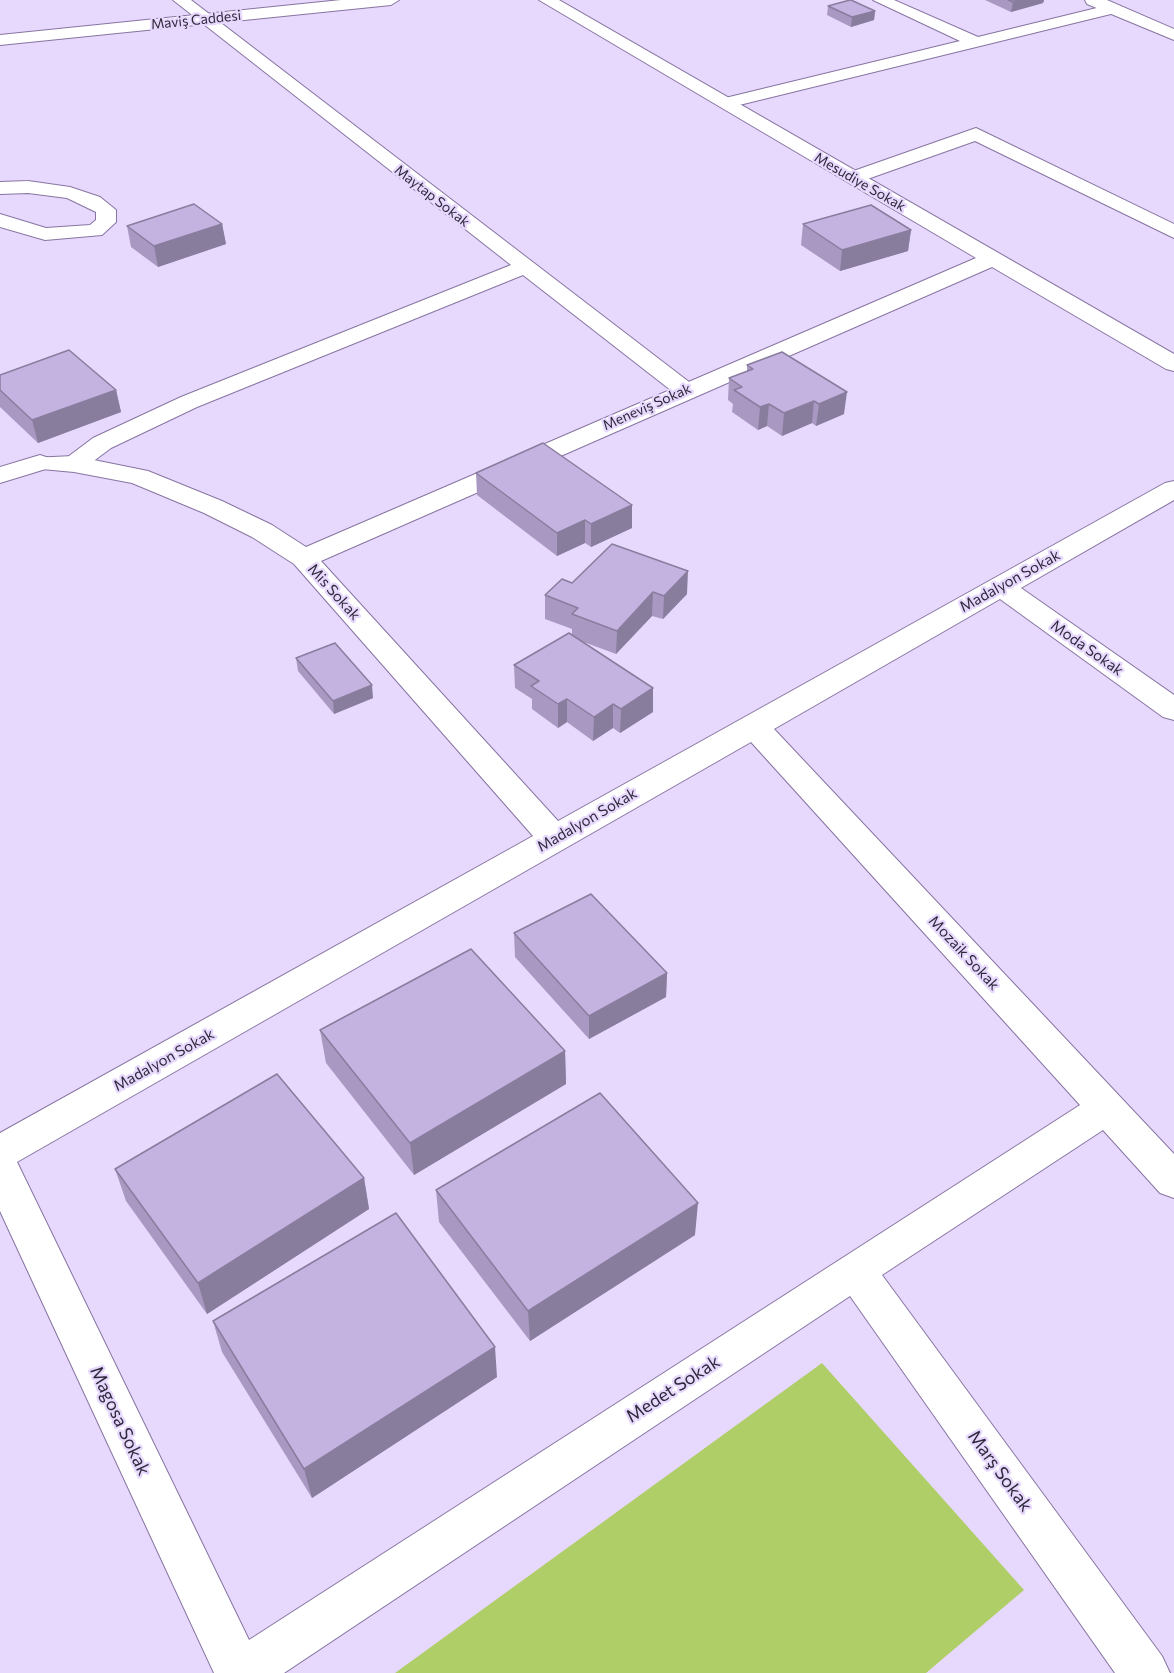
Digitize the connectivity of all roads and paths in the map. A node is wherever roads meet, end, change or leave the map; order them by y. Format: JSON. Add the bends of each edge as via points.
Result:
{"nodes":[{"id":1,"x":181,"y":0,"type":"edge"},
{"id":2,"x":391,"y":0,"type":"edge"},
{"id":3,"x":547,"y":0,"type":"edge"},
{"id":4,"x":881,"y":0,"type":"edge"},
{"id":5,"x":1093,"y":0,"type":"edge"},
{"id":6,"x":1113,"y":9,"type":"junction"},
{"id":7,"x":204,"y":20,"type":"junction"},
{"id":8,"x":1174,"y":35,"type":"edge"},
{"id":9,"x":0,"y":40,"type":"edge"},
{"id":10,"x":976,"y":42,"type":"junction"},
{"id":11,"x":727,"y":103,"type":"junction"},
{"id":12,"x":852,"y":178,"type":"junction"},
{"id":13,"x":0,"y":188,"type":"edge"},
{"id":14,"x":0,"y":220,"type":"edge"},
{"id":15,"x":1174,"y":232,"type":"edge"},
{"id":16,"x":992,"y":259,"type":"junction"},
{"id":17,"x":525,"y":267,"type":"junction"},
{"id":18,"x":1174,"y":364,"type":"edge"},
{"id":19,"x":685,"y":390,"type":"junction"},
{"id":20,"x":74,"y":464,"type":"junction"},
{"id":21,"x":0,"y":475,"type":"edge"},
{"id":22,"x":1174,"y":489,"type":"edge"},
{"id":23,"x":304,"y":558,"type":"junction"},
{"id":24,"x":1001,"y":586,"type":"junction"},
{"id":25,"x":1174,"y":710,"type":"edge"},
{"id":26,"x":754,"y":726,"type":"junction"},
{"id":27,"x":555,"y":839,"type":"junction"},
{"id":28,"x":1107,"y":1108,"type":"junction"},
{"id":29,"x":0,"y":1152,"type":"edge"},
{"id":30,"x":0,"y":1168,"type":"edge"},
{"id":31,"x":1174,"y":1181,"type":"edge"},
{"id":32,"x":855,"y":1270,"type":"junction"},
{"id":33,"x":240,"y":1673,"type":"edge"},
{"id":34,"x":1145,"y":1673,"type":"edge"}],
"edges":[{"from":1,"to":7,"type":"lane","name":"Maytap Sokak"},
{"from":2,"to":7,"type":"street","name":"Maviş Caddesi"},
{"from":3,"to":11,"type":"street","name":"Mesudiye Sokak"},
{"from":4,"to":10,"type":"lane"},
{"from":5,"to":6,"type":"street"},
{"from":6,"to":8,"type":"street"},
{"from":6,"to":10,"type":"lane"},
{"from":7,"to":9,"type":"street","name":"Maviş Caddesi"},
{"from":7,"to":17,"type":"lane","name":"Maytap Sokak"},
{"from":10,"to":11,"type":"lane"},
{"from":11,"to":12,"type":"street","name":"Mesudiye Sokak"},
{"from":12,"to":15,"type":"lane","via":[[976,134]]},
{"from":12,"to":16,"type":"street","name":"Mesudiye Sokak"},
{"from":13,"to":14,"type":"lane","via":[[70,193],[106,210],[106,222],[95,231],[45,234]]},
{"from":16,"to":18,"type":"street","name":"Mesudiye Sokak"},
{"from":16,"to":19,"type":"street","name":"Meneviş Sokak"},
{"from":17,"to":19,"type":"lane","name":"Maytap Sokak"},
{"from":17,"to":20,"type":"lane","via":[[189,402],[102,443]]},
{"from":19,"to":23,"type":"street","name":"Meneviş Sokak"},
{"from":20,"to":21,"type":"street","name":"Mis Sokak","via":[[40,463]]},
{"from":20,"to":23,"type":"street","name":"Mis Sokak","via":[[139,477],[213,507],[262,531]]},
{"from":22,"to":24,"type":"street","name":"Madalyon Sokak"},
{"from":23,"to":27,"type":"street","name":"Mis Sokak"},
{"from":24,"to":25,"type":"street","name":"Moda Sokak"},
{"from":24,"to":26,"type":"street","name":"Madalyon Sokak"},
{"from":26,"to":27,"type":"street","name":"Madalyon Sokak"},
{"from":26,"to":28,"type":"street","name":"Mozaik Sokak"},
{"from":27,"to":29,"type":"street","name":"Madalyon Sokak"},
{"from":28,"to":31,"type":"street","name":"Mozaik Sokak"},
{"from":28,"to":32,"type":"street","name":"Medet Sokak"},
{"from":30,"to":33,"type":"street","name":"Magosa Sokak"},
{"from":32,"to":33,"type":"street","name":"Medet Sokak"},
{"from":32,"to":34,"type":"street","name":"Marş Sokak"}]}
